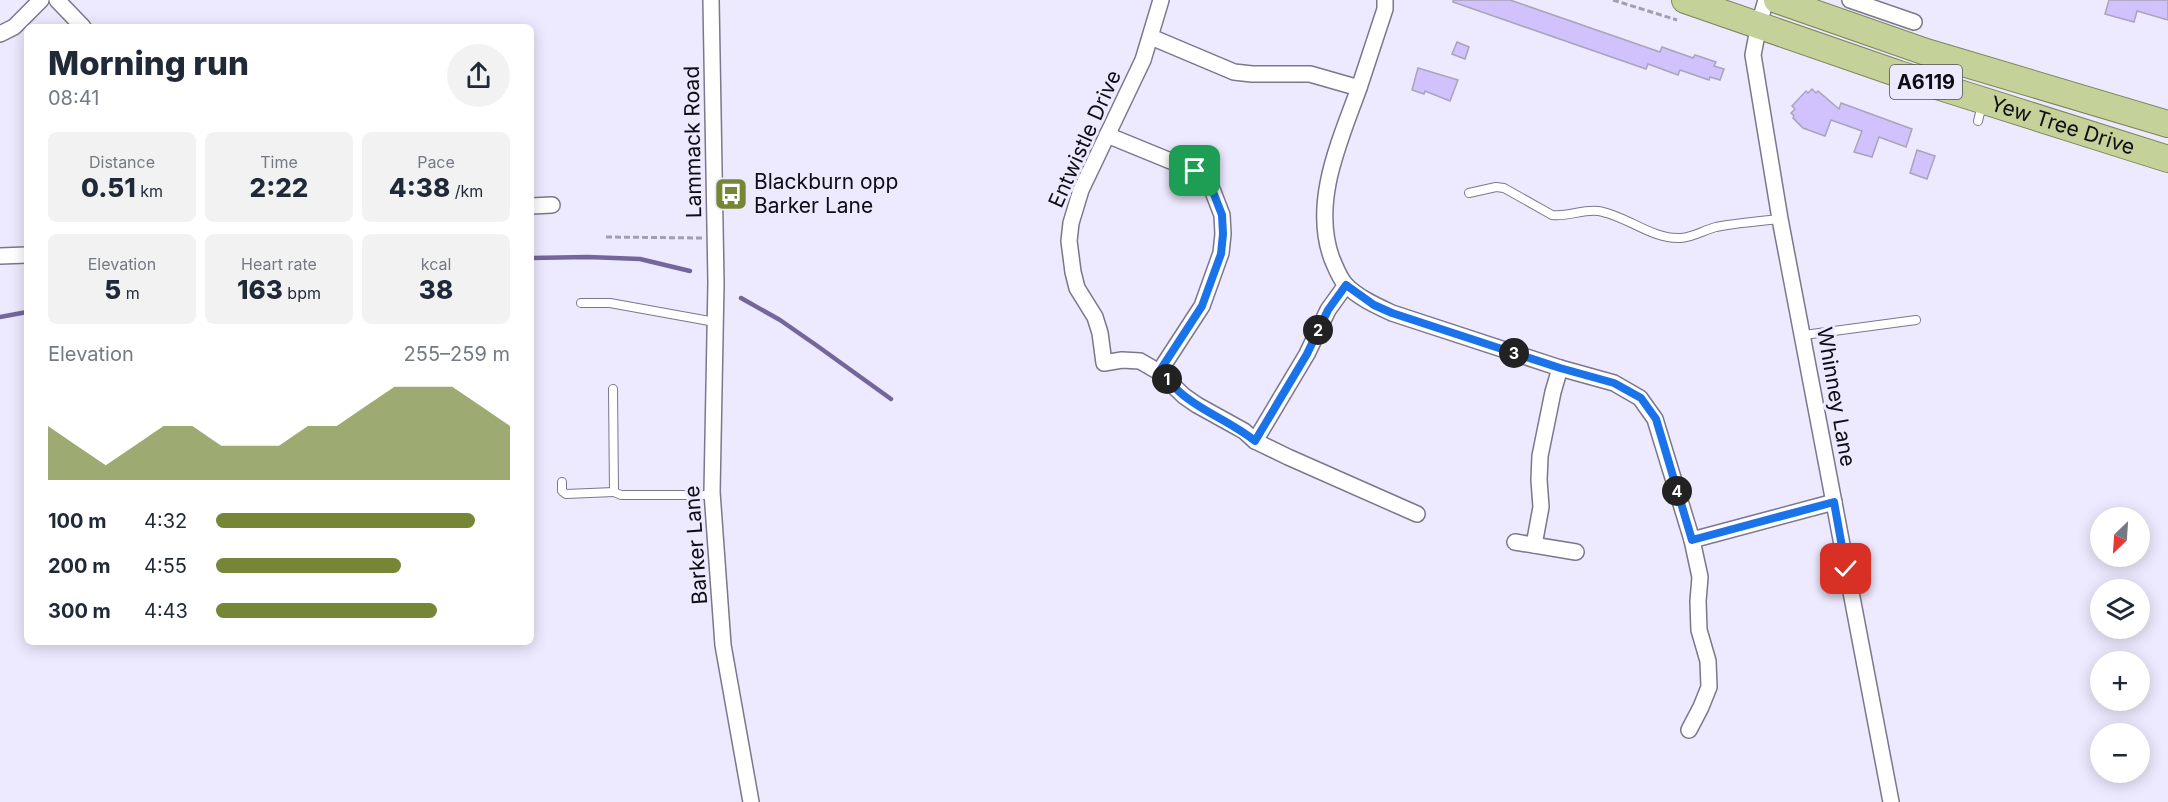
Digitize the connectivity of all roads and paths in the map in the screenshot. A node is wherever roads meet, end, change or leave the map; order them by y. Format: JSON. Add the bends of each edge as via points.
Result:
{"nodes":[{"id":1,"x":41,"y":0,"type":"edge"},
{"id":2,"x":57,"y":0,"type":"edge"},
{"id":3,"x":711,"y":0,"type":"edge"},
{"id":4,"x":1161,"y":0,"type":"edge"},
{"id":5,"x":1385,"y":0,"type":"edge"},
{"id":6,"x":1685,"y":0,"type":"edge"},
{"id":7,"x":1766,"y":0,"type":"edge"},
{"id":8,"x":1777,"y":0,"type":"edge"},
{"id":9,"x":1850,"y":0,"type":"edge"},
{"id":10,"x":1914,"y":22,"type":"dead end"},
{"id":11,"x":80,"y":24,"type":"edge"},
{"id":12,"x":1759,"y":24,"type":"junction"},
{"id":13,"x":0,"y":34,"type":"edge"},
{"id":14,"x":1151,"y":38,"type":"junction"},
{"id":15,"x":1359,"y":88,"type":"junction"},
{"id":16,"x":2168,"y":124,"type":"edge"},
{"id":17,"x":1107,"y":135,"type":"junction"},
{"id":18,"x":2168,"y":159,"type":"edge"},
{"id":19,"x":1469,"y":192,"type":"dead end"},
{"id":20,"x":552,"y":205,"type":"dead end"},
{"id":21,"x":534,"y":206,"type":"edge"},
{"id":22,"x":1780,"y":219,"type":"junction"},
{"id":23,"x":606,"y":237,"type":"dead end"},
{"id":24,"x":716,"y":238,"type":"junction"},
{"id":25,"x":24,"y":255,"type":"edge"},
{"id":26,"x":0,"y":256,"type":"edge"},
{"id":27,"x":716,"y":283,"type":"joint"},
{"id":28,"x":1346,"y":285,"type":"junction"},
{"id":29,"x":581,"y":303,"type":"dead end"},
{"id":30,"x":1916,"y":320,"type":"dead end"},
{"id":31,"x":715,"y":322,"type":"junction"},
{"id":32,"x":1804,"y":335,"type":"junction"},
{"id":33,"x":1560,"y":368,"type":"junction"},
{"id":34,"x":1159,"y":372,"type":"junction"},
{"id":35,"x":613,"y":389,"type":"dead end"},
{"id":36,"x":1255,"y":441,"type":"junction"},
{"id":37,"x":562,"y":482,"type":"dead end"},
{"id":38,"x":614,"y":492,"type":"junction"},
{"id":39,"x":712,"y":495,"type":"junction"},
{"id":40,"x":1834,"y":502,"type":"junction"},
{"id":41,"x":1417,"y":514,"type":"dead end"},
{"id":42,"x":1692,"y":540,"type":"junction"},
{"id":43,"x":1515,"y":542,"type":"dead end"},
{"id":44,"x":1534,"y":545,"type":"junction"},
{"id":45,"x":1576,"y":552,"type":"dead end"},
{"id":46,"x":1689,"y":730,"type":"dead end"},
{"id":47,"x":751,"y":802,"type":"edge"},
{"id":48,"x":1891,"y":802,"type":"edge"}],
"edges":[{"from":1,"to":13,"type":"street","via":[[14,27]]},
{"from":2,"to":11,"type":"street"},
{"from":3,"to":24,"type":"street","name":"Lammack Road"},
{"from":4,"to":14,"type":"street","name":"Entwistle Drive"},
{"from":5,"to":15,"type":"street"},
{"from":6,"to":12,"type":"highway","name":"Yew Tree Drive","number":"A6119"},
{"from":7,"to":12,"type":"street","name":"Whinney Lane"},
{"from":8,"to":16,"type":"highway","name":"Yew Tree Drive","number":"A6119","via":[[1926,52]]},
{"from":9,"to":10,"type":"street"},
{"from":12,"to":18,"type":"highway","name":"Yew Tree Drive","number":"A6119","via":[[1899,74],[1981,111]]},
{"from":12,"to":22,"type":"street","name":"Whinney Lane","via":[[1753,55]]},
{"from":14,"to":15,"type":"street","via":[[1234,72],[1311,74]]},
{"from":14,"to":17,"type":"street","name":"Entwistle Drive"},
{"from":15,"to":28,"type":"street","via":[[1327,189],[1327,238]]},
{"from":17,"to":34,"type":"street","name":"Entwistle Drive","via":[[1075,206],[1069,241],[1073,273],[1077,288],[1095,317],[1104,363],[1140,361]]},
{"from":17,"to":34,"type":"street","via":[[1195,171],[1210,184],[1222,215],[1221,254],[1202,306]]},
{"from":19,"to":22,"type":"lane","via":[[1504,188],[1552,215],[1599,211],[1679,238],[1728,225]]},
{"from":20,"to":21,"type":"street"},
{"from":22,"to":32,"type":"street","name":"Whinney Lane"},
{"from":23,"to":24,"type":"path"},
{"from":24,"to":27,"type":"street","name":"Lammack Road"},
{"from":25,"to":26,"type":"street"},
{"from":27,"to":31,"type":"street","name":"Barker Lane"},
{"from":28,"to":33,"type":"street","via":[[1392,313]]},
{"from":28,"to":36,"type":"street"},
{"from":29,"to":31,"type":"lane","via":[[610,303]]},
{"from":30,"to":32,"type":"lane"},
{"from":31,"to":39,"type":"street","name":"Barker Lane"},
{"from":32,"to":40,"type":"street","name":"Whinney Lane"},
{"from":33,"to":42,"type":"street","via":[[1614,383],[1641,398],[1656,419]]},
{"from":33,"to":44,"type":"street","via":[[1540,456],[1541,507]]},
{"from":34,"to":36,"type":"street","via":[[1184,396]]},
{"from":35,"to":38,"type":"lane"},
{"from":36,"to":41,"type":"street"},
{"from":37,"to":38,"type":"lane","via":[[566,494]]},
{"from":38,"to":39,"type":"lane"},
{"from":39,"to":47,"type":"street","name":"Barker Lane","via":[[723,645]]},
{"from":40,"to":42,"type":"street"},
{"from":40,"to":48,"type":"street","name":"Whinney Lane"},
{"from":42,"to":46,"type":"street","via":[[1700,577],[1698,630],[1708,661],[1709,687]]},
{"from":43,"to":44,"type":"street"},
{"from":44,"to":45,"type":"street"}]}
